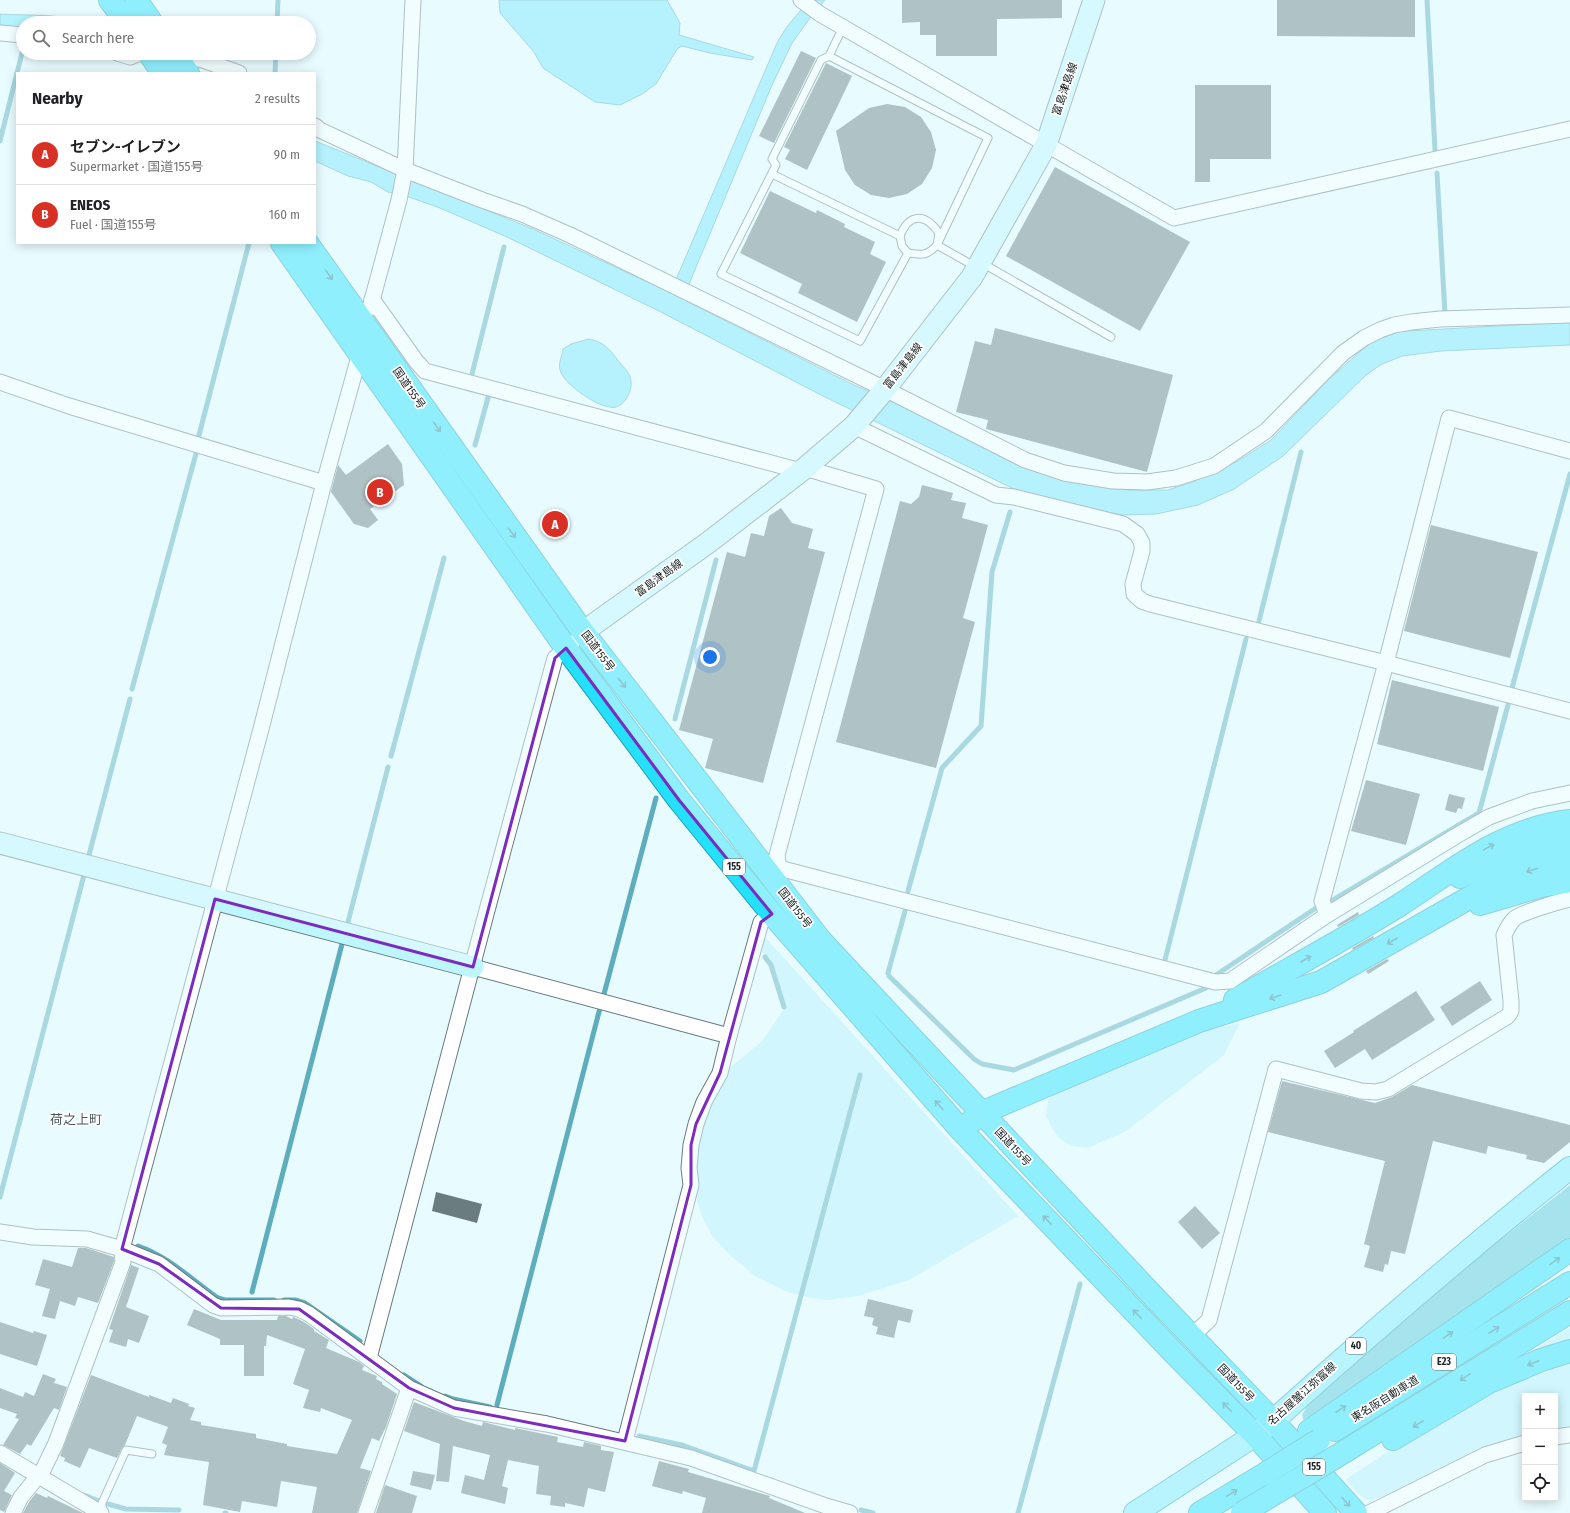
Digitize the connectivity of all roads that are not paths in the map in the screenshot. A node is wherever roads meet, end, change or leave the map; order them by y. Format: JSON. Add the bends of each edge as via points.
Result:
{"nodes":[{"id":1,"x":110,"y":0,"type":"edge"},
{"id":2,"x":136,"y":0,"type":"edge"},
{"id":3,"x":413,"y":0,"type":"edge"},
{"id":4,"x":1094,"y":0,"type":"edge"},
{"id":5,"x":803,"y":1,"type":"edge"},
{"id":6,"x":122,"y":16,"type":"edge"},
{"id":7,"x":147,"y":16,"type":"edge"},
{"id":8,"x":843,"y":27,"type":"junction"},
{"id":9,"x":0,"y":34,"type":"edge"},
{"id":10,"x":16,"y":35,"type":"edge"},
{"id":11,"x":830,"y":56,"type":"junction"},
{"id":12,"x":154,"y":60,"type":"edge"},
{"id":13,"x":178,"y":60,"type":"edge"},
{"id":14,"x":203,"y":60,"type":"edge"},
{"id":15,"x":162,"y":72,"type":"edge"},
{"id":16,"x":187,"y":72,"type":"edge"},
{"id":17,"x":236,"y":72,"type":"edge"},
{"id":18,"x":316,"y":127,"type":"edge"},
{"id":19,"x":1570,"y":128,"type":"edge"},
{"id":20,"x":1046,"y":145,"type":"junction"},
{"id":21,"x":405,"y":170,"type":"junction"},
{"id":22,"x":772,"y":174,"type":"junction"},
{"id":23,"x":900,"y":236,"type":"junction"},
{"id":24,"x":283,"y":244,"type":"edge"},
{"id":25,"x":308,"y":244,"type":"edge"},
{"id":26,"x":937,"y":246,"type":"junction"},
{"id":27,"x":908,"y":253,"type":"junction"},
{"id":28,"x":979,"y":265,"type":"junction"},
{"id":29,"x":372,"y":299,"type":"junction"},
{"id":30,"x":1570,"y":315,"type":"edge"},
{"id":31,"x":365,"y":326,"type":"junction"},
{"id":32,"x":1111,"y":337,"type":"dead end"},
{"id":33,"x":360,"y":353,"type":"junction"},
{"id":34,"x":0,"y":382,"type":"edge"},
{"id":35,"x":885,"y":389,"type":"junction"},
{"id":36,"x":854,"y":426,"type":"junction"},
{"id":37,"x":1570,"y":451,"type":"edge"},
{"id":38,"x":803,"y":469,"type":"junction"},
{"id":39,"x":324,"y":483,"type":"junction"},
{"id":40,"x":583,"y":632,"type":"junction"},
{"id":41,"x":566,"y":648,"type":"junction"},
{"id":42,"x":1386,"y":663,"type":"junction"},
{"id":43,"x":1570,"y":711,"type":"edge"},
{"id":44,"x":1570,"y":793,"type":"edge"},
{"id":45,"x":1570,"y":821,"type":"edge"},
{"id":46,"x":1570,"y":842,"type":"edge"},
{"id":47,"x":0,"y":843,"type":"edge"},
{"id":48,"x":1570,"y":861,"type":"edge"},
{"id":49,"x":774,"y":871,"type":"junction"},
{"id":50,"x":1570,"y":880,"type":"edge"},
{"id":51,"x":216,"y":899,"type":"junction"},
{"id":52,"x":1570,"y":899,"type":"edge"},
{"id":53,"x":1397,"y":906,"type":"junction"},
{"id":54,"x":772,"y":914,"type":"junction"},
{"id":55,"x":1327,"y":915,"type":"junction"},
{"id":56,"x":1414,"y":928,"type":"junction"},
{"id":57,"x":473,"y":967,"type":"junction"},
{"id":58,"x":1199,"y":1021,"type":"junction"},
{"id":59,"x":729,"y":1036,"type":"junction"},
{"id":60,"x":981,"y":1113,"type":"junction"},
{"id":61,"x":961,"y":1130,"type":"junction"},
{"id":62,"x":1570,"y":1168,"type":"edge"},
{"id":63,"x":0,"y":1232,"type":"edge"},
{"id":64,"x":122,"y":1249,"type":"junction"},
{"id":65,"x":1570,"y":1250,"type":"edge"},
{"id":66,"x":1570,"y":1283,"type":"edge"},
{"id":67,"x":1570,"y":1312,"type":"edge"},
{"id":68,"x":1191,"y":1337,"type":"junction"},
{"id":69,"x":1570,"y":1351,"type":"edge"},
{"id":70,"x":370,"y":1358,"type":"junction"},
{"id":71,"x":409,"y":1388,"type":"junction"},
{"id":72,"x":1273,"y":1421,"type":"junction"},
{"id":73,"x":1255,"y":1435,"type":"junction"},
{"id":74,"x":1314,"y":1435,"type":"junction"},
{"id":75,"x":1570,"y":1435,"type":"edge"},
{"id":76,"x":1558,"y":1437,"type":"edge"},
{"id":77,"x":625,"y":1441,"type":"junction"},
{"id":78,"x":1522,"y":1444,"type":"edge"},
{"id":79,"x":0,"y":1452,"type":"edge"},
{"id":80,"x":152,"y":1454,"type":"dead end"},
{"id":81,"x":1338,"y":1463,"type":"junction"},
{"id":82,"x":38,"y":1477,"type":"junction"},
{"id":83,"x":13,"y":1513,"type":"edge"},
{"id":84,"x":101,"y":1513,"type":"edge"},
{"id":85,"x":366,"y":1513,"type":"edge"},
{"id":86,"x":850,"y":1513,"type":"edge"},
{"id":87,"x":1135,"y":1513,"type":"edge"},
{"id":88,"x":1200,"y":1513,"type":"edge"},
{"id":89,"x":1242,"y":1513,"type":"edge"},
{"id":90,"x":1269,"y":1513,"type":"edge"},
{"id":91,"x":1325,"y":1513,"type":"edge"},
{"id":92,"x":1356,"y":1513,"type":"edge"},
{"id":93,"x":1369,"y":1513,"type":"edge"}],
"edges":[{"from":1,"to":6,"type":"highway"},
{"from":2,"to":7,"type":"highway"},
{"from":3,"to":21,"type":"street"},
{"from":4,"to":20,"type":"main road","name":"富島津島線"},
{"from":5,"to":8,"type":"street"},
{"from":8,"to":11,"type":"lane"},
{"from":8,"to":20,"type":"street"},
{"from":9,"to":10,"type":"street"},
{"from":11,"to":22,"type":"lane","via":[[821,60],[772,159],[776,165]]},
{"from":11,"to":26,"type":"lane","via":[[988,138]]},
{"from":12,"to":15,"type":"highway"},
{"from":13,"to":16,"type":"highway"},
{"from":14,"to":17,"type":"street"},
{"from":18,"to":21,"type":"street"},
{"from":19,"to":20,"type":"street","via":[[1174,218]]},
{"from":20,"to":28,"type":"main road","name":"富島津島線"},
{"from":21,"to":29,"type":"street"},
{"from":21,"to":35,"type":"street","via":[[570,235]]},
{"from":22,"to":23,"type":"lane"},
{"from":22,"to":27,"type":"lane","via":[[721,274],[860,341]]},
{"from":23,"to":26,"type":"lane","via":[[904,227],[914,219],[923,219],[932,224],[939,233]]},
{"from":23,"to":27,"type":"lane","via":[[902,246]]},
{"from":24,"to":33,"type":"highway","name":"国道155号","number":"155"},
{"from":25,"to":31,"type":"highway","name":"国道155号","number":"155","one_way":true},
{"from":26,"to":27,"type":"lane","via":[[929,253]]},
{"from":26,"to":28,"type":"lane"},
{"from":28,"to":32,"type":"lane"},
{"from":28,"to":35,"type":"main road","name":"富島津島線"},
{"from":29,"to":31,"type":"street"},
{"from":29,"to":38,"type":"street","via":[[425,371]]},
{"from":30,"to":35,"type":"street","via":[[1440,319],[1394,325],[1380,330],[1344,353],[1266,430],[1214,466],[1176,478],[1147,482],[1113,482],[1064,472],[1025,460]]},
{"from":31,"to":40,"type":"highway","name":"国道155号","number":"155","one_way":true},
{"from":33,"to":39,"type":"street"},
{"from":33,"to":41,"type":"highway","name":"国道155号","number":"155"},
{"from":34,"to":39,"type":"street","via":[[69,406]]},
{"from":35,"to":36,"type":"main road","name":"富島津島線"},
{"from":36,"to":38,"type":"main road","name":"富島津島線"},
{"from":36,"to":42,"type":"street","via":[[996,495],[1014,497],[1123,524],[1137,534],[1142,543],[1133,584],[1134,594],[1142,601]]},
{"from":37,"to":42,"type":"street","via":[[1449,418]]},
{"from":38,"to":40,"type":"main road","name":"富島津島線","via":[[709,542]]},
{"from":38,"to":49,"type":"street","via":[[876,489],[776,855]]},
{"from":39,"to":51,"type":"street"},
{"from":40,"to":41,"type":"street"},
{"from":40,"to":49,"type":"highway","name":"国道155号","number":"155","one_way":true},
{"from":41,"to":54,"type":"highway","name":"国道155号","number":"155","via":[[679,800]]},
{"from":41,"to":57,"type":"street","via":[[555,658]]},
{"from":42,"to":43,"type":"street"},
{"from":42,"to":55,"type":"street","via":[[1322,901]]},
{"from":44,"to":55,"type":"street","via":[[1532,801],[1489,817]]},
{"from":53,"to":45,"type":"highway","one_way":true,"via":[[1502,840],[1523,832]]},
{"from":46,"to":53,"type":"highway","via":[[1528,850]]},
{"from":47,"to":51,"type":"main road"},
{"from":48,"to":56,"type":"highway","one_way":true,"via":[[1529,870],[1507,879]]},
{"from":49,"to":55,"type":"street","via":[[1215,982],[1230,981]]},
{"from":49,"to":60,"type":"highway","name":"国道155号","number":"155","via":[[821,941]]},
{"from":50,"to":56,"type":"highway","via":[[1496,899]]},
{"from":51,"to":57,"type":"main road"},
{"from":51,"to":64,"type":"street"},
{"from":52,"to":68,"type":"street","via":[[1515,918],[1508,925],[1504,935],[1511,1001],[1508,1016],[1388,1090],[1361,1091],[1276,1069],[1209,1320]]},
{"from":58,"to":53,"type":"highway","one_way":true},
{"from":54,"to":59,"type":"street","via":[[761,922]]},
{"from":61,"to":54,"type":"highway","name":"国道155号","number":"155","one_way":true},
{"from":56,"to":58,"type":"highway","one_way":true,"via":[[1321,982]]},
{"from":57,"to":59,"type":"street"},
{"from":57,"to":70,"type":"street"},
{"from":58,"to":60,"type":"highway"},
{"from":59,"to":77,"type":"street","via":[[720,1073],[704,1102],[696,1124],[690,1153],[691,1185]]},
{"from":60,"to":61,"type":"highway"},
{"from":60,"to":68,"type":"highway","name":"国道155号","number":"155"},
{"from":73,"to":61,"type":"highway","name":"国道155号","number":"155","one_way":true},
{"from":62,"to":72,"type":"main road","name":"名古屋蟹江弥富線","number":"40","via":[[1420,1290]]},
{"from":63,"to":64,"type":"street","via":[[33,1237],[87,1239]]},
{"from":64,"to":70,"type":"street","via":[[159,1264],[213,1305],[221,1308],[299,1309]]},
{"from":64,"to":82,"type":"street","via":[[123,1262],[59,1436]]},
{"from":74,"to":65,"type":"highway","one_way":true},
{"from":74,"to":66,"type":"highway","name":"東名阪自動車道","number":"E23","one_way":true},
{"from":67,"to":81,"type":"highway","name":"東名阪自動車道","number":"E23","one_way":true},
{"from":68,"to":72,"type":"highway","name":"国道155号","number":"155"},
{"from":69,"to":81,"type":"highway","one_way":true,"via":[[1489,1382]]},
{"from":70,"to":71,"type":"street"},
{"from":71,"to":77,"type":"street","via":[[454,1408]]},
{"from":71,"to":85,"type":"street"},
{"from":72,"to":73,"type":"main road","name":"名古屋蟹江弥富線","number":"40"},
{"from":72,"to":92,"type":"highway","name":"国道155号","number":"155","one_way":true},
{"from":73,"to":87,"type":"main road","name":"名古屋蟹江弥富線","number":"40"},
{"from":73,"to":91,"type":"highway","name":"国道155号","number":"155"},
{"from":88,"to":74,"type":"highway","name":"東名阪自動車道","number":"E23","one_way":true,"bridge":true,"via":[[1265,1474]]},
{"from":75,"to":76,"type":"street"},
{"from":77,"to":86,"type":"street","via":[[691,1458]]},
{"from":78,"to":93,"type":"street","via":[[1485,1455]]},
{"from":79,"to":82,"type":"street"},
{"from":80,"to":84,"type":"lane","via":[[126,1450],[102,1503]]},
{"from":81,"to":89,"type":"highway","name":"東名阪自動車道","number":"E23","bridge":true},
{"from":81,"to":90,"type":"highway"},
{"from":82,"to":83,"type":"street","via":[[21,1497]]},
{"from":82,"to":84,"type":"street"}]}
